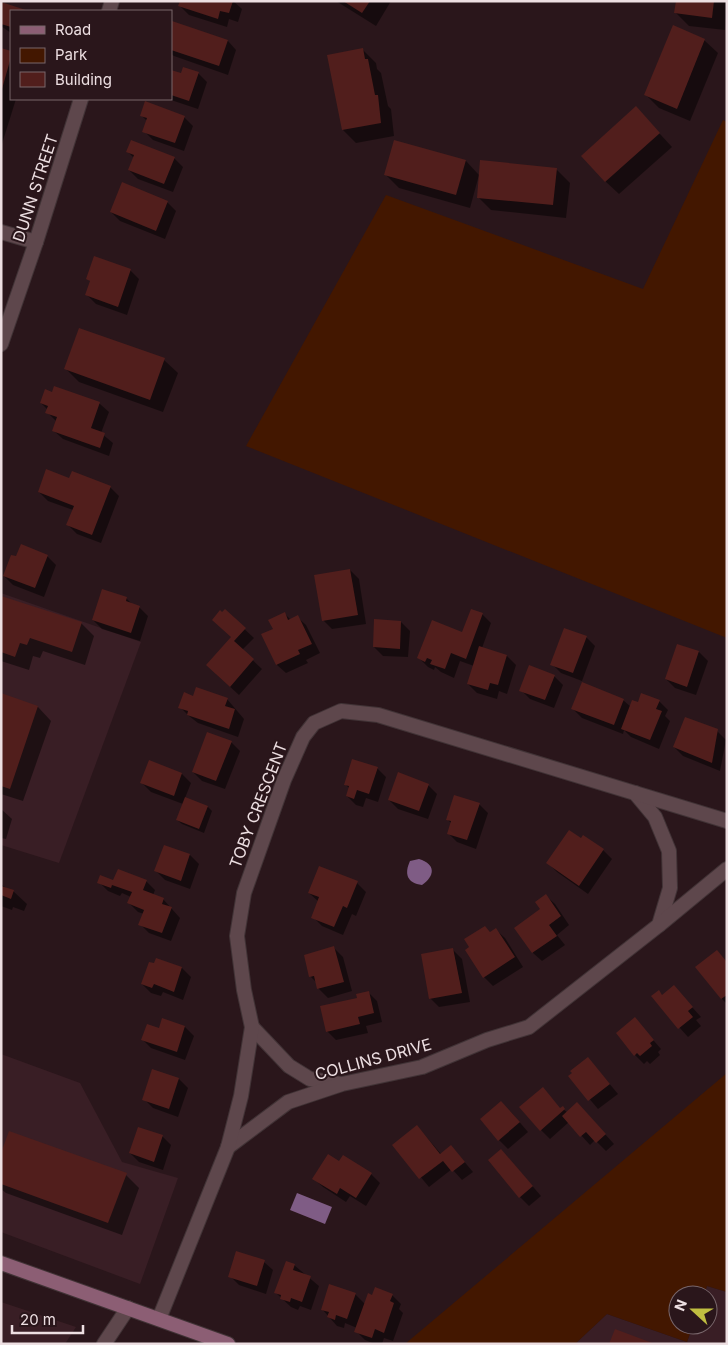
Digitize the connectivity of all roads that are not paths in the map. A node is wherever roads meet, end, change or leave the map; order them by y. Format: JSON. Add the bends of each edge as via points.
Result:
{"nodes":[{"id":1,"x":81,"y":100,"type":"edge"},
{"id":2,"x":1,"y":232,"type":"edge"},
{"id":3,"x":36,"y":242,"type":"junction"},
{"id":4,"x":1,"y":344,"type":"edge"},
{"id":5,"x":635,"y":793,"type":"junction"},
{"id":6,"x":727,"y":821,"type":"edge"},
{"id":7,"x":727,"y":869,"type":"edge"},
{"id":8,"x":659,"y":926,"type":"junction"},
{"id":9,"x":252,"y":1027,"type":"junction"},
{"id":10,"x":342,"y":1084,"type":"junction"},
{"id":11,"x":228,"y":1147,"type":"junction"},
{"id":12,"x":1,"y":1263,"type":"edge"},
{"id":13,"x":128,"y":1308,"type":"junction"},
{"id":14,"x":159,"y":1319,"type":"junction"},
{"id":15,"x":104,"y":1344,"type":"edge"},
{"id":16,"x":228,"y":1344,"type":"edge"}],
"edges":[{"from":1,"to":3,"type":"street","name":"DUNN STREET"},
{"from":2,"to":3,"type":"street"},
{"from":3,"to":4,"type":"street","name":"DUNN STREET"},
{"from":5,"to":6,"type":"street","name":"TOBY CRESCENT"},
{"from":5,"to":8,"type":"street","via":[[655,817],[669,851],[670,888]]},
{"from":5,"to":9,"type":"street","name":"TOBY CRESCENT","via":[[378,714],[341,711],[314,724],[303,737],[284,780],[244,893],[237,936]]},
{"from":7,"to":8,"type":"street","name":"COLLINS DRIVE"},
{"from":8,"to":10,"type":"street","name":"COLLINS DRIVE","via":[[529,1027],[487,1040],[422,1067]]},
{"from":9,"to":10,"type":"street","via":[[289,1066],[310,1079]]},
{"from":9,"to":11,"type":"street","name":"TOBY CRESCENT","via":[[241,1096]]},
{"from":10,"to":11,"type":"street","name":"COLLINS DRIVE","via":[[288,1102]]},
{"from":11,"to":14,"type":"street"},
{"from":12,"to":13,"type":"main road"},
{"from":13,"to":14,"type":"main road"},
{"from":13,"to":15,"type":"street"},
{"from":14,"to":16,"type":"main road"}]}
